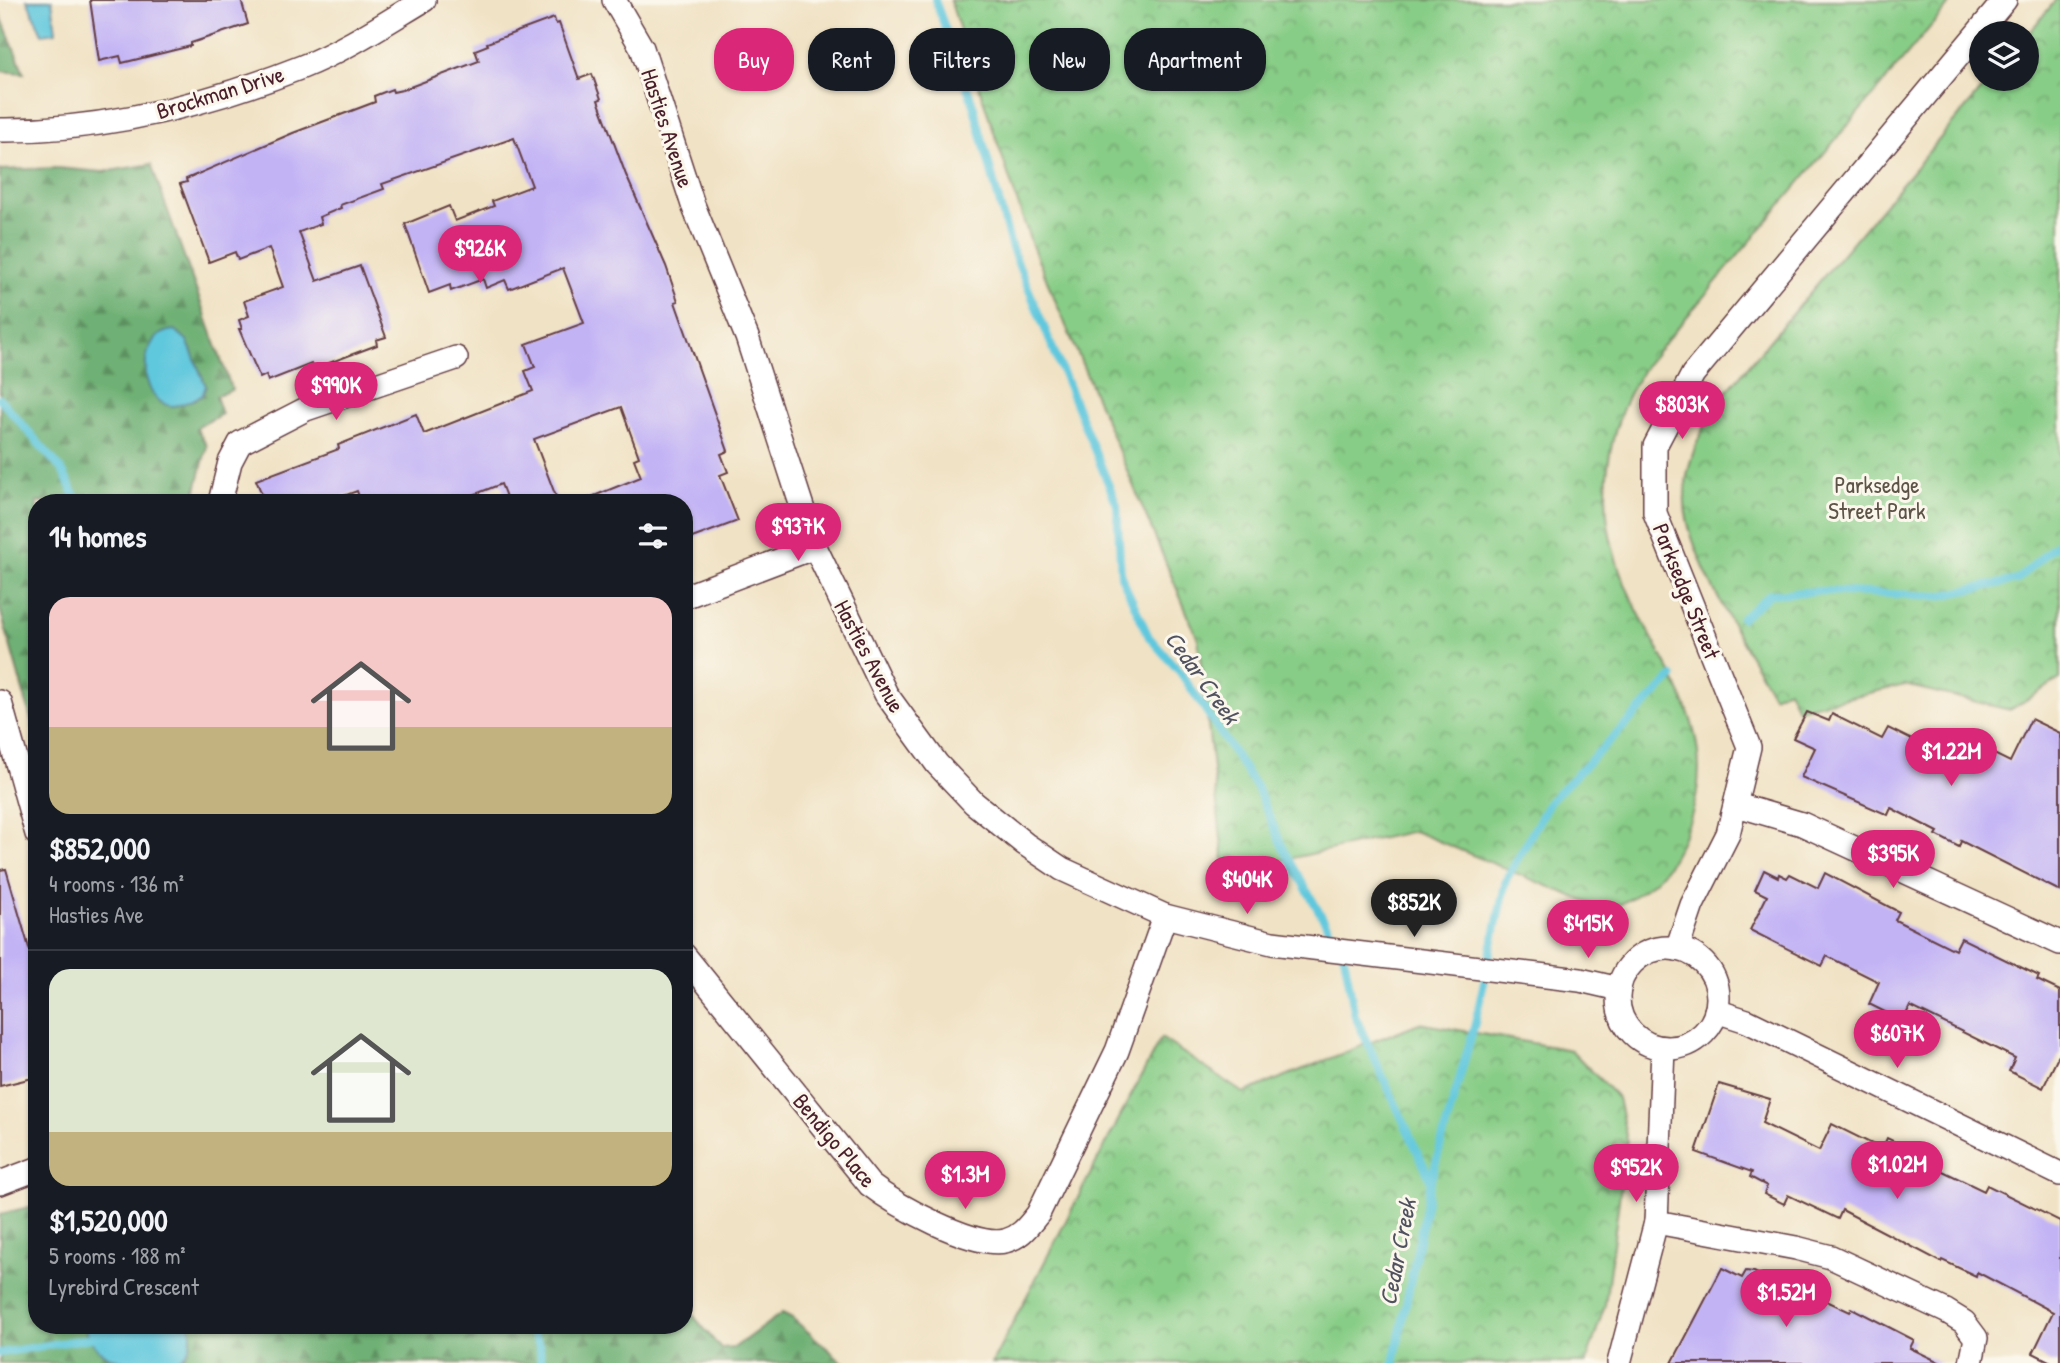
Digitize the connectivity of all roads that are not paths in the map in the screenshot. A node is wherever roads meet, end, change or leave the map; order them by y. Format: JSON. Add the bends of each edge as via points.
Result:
{"nodes":[{"id":1,"x":424,"y":0,"type":"edge"},
{"id":2,"x":614,"y":0,"type":"edge"},
{"id":3,"x":2004,"y":0,"type":"edge"},
{"id":4,"x":7,"y":130,"type":"edge"},
{"id":5,"x":456,"y":358,"type":"dead end"},
{"id":6,"x":222,"y":494,"type":"edge"},
{"id":7,"x":815,"y":547,"type":"junction"},
{"id":8,"x":693,"y":594,"type":"edge"},
{"id":9,"x":0,"y":702,"type":"edge"},
{"id":10,"x":28,"y":802,"type":"edge"},
{"id":11,"x":1737,"y":805,"type":"junction"},
{"id":12,"x":1165,"y":916,"type":"junction"},
{"id":13,"x":2060,"y":943,"type":"edge"},
{"id":14,"x":1677,"y":948,"type":"junction"},
{"id":15,"x":693,"y":966,"type":"edge"},
{"id":16,"x":1619,"y":989,"type":"junction"},
{"id":17,"x":1716,"y":1011,"type":"junction"},
{"id":18,"x":1663,"y":1048,"type":"junction"},
{"id":19,"x":28,"y":1172,"type":"edge"},
{"id":20,"x":2060,"y":1174,"type":"edge"},
{"id":21,"x":0,"y":1183,"type":"edge"},
{"id":22,"x":1656,"y":1222,"type":"junction"},
{"id":23,"x":1619,"y":1363,"type":"edge"},
{"id":24,"x":1971,"y":1363,"type":"edge"}],
"edges":[{"from":1,"to":4,"type":"street","name":"Brockman Drive","via":[[302,67],[233,89],[142,115]]},
{"from":2,"to":7,"type":"street","name":"Hasties Avenue","via":[[642,48],[693,205],[747,337]]},
{"from":3,"to":11,"type":"street","name":"Parksedge Street","via":[[1693,374],[1655,446],[1655,513],[1749,747]]},
{"from":5,"to":6,"type":"street","via":[[306,409],[240,443]]},
{"from":7,"to":8,"type":"street"},
{"from":7,"to":12,"type":"street","name":"Hasties Avenue","via":[[886,694],[937,764],[974,803],[1062,869]]},
{"from":9,"to":10,"type":"street"},
{"from":11,"to":13,"type":"street","via":[[1802,824]]},
{"from":11,"to":14,"type":"street","name":"Parksedge Street"},
{"from":12,"to":15,"type":"street","name":"Bendigo Place","via":[[1117,1051],[1038,1214],[1023,1233],[996,1242],[977,1240],[885,1197],[870,1185]]},
{"from":12,"to":16,"type":"street","name":"Hasties Avenue","via":[[1272,943]]},
{"from":14,"to":16,"type":"street","via":[[1639,956],[1622,976]]},
{"from":14,"to":17,"type":"street","via":[[1710,971],[1718,998]]},
{"from":16,"to":18,"type":"street","via":[[1618,1003],[1628,1028]]},
{"from":17,"to":18,"type":"street","via":[[1701,1035]]},
{"from":17,"to":20,"type":"street","via":[[1747,1021]]},
{"from":18,"to":22,"type":"street"},
{"from":19,"to":21,"type":"street"},
{"from":22,"to":23,"type":"street"},
{"from":22,"to":24,"type":"street","via":[[1796,1248],[1866,1272],[1964,1322],[1976,1338]]}]}
